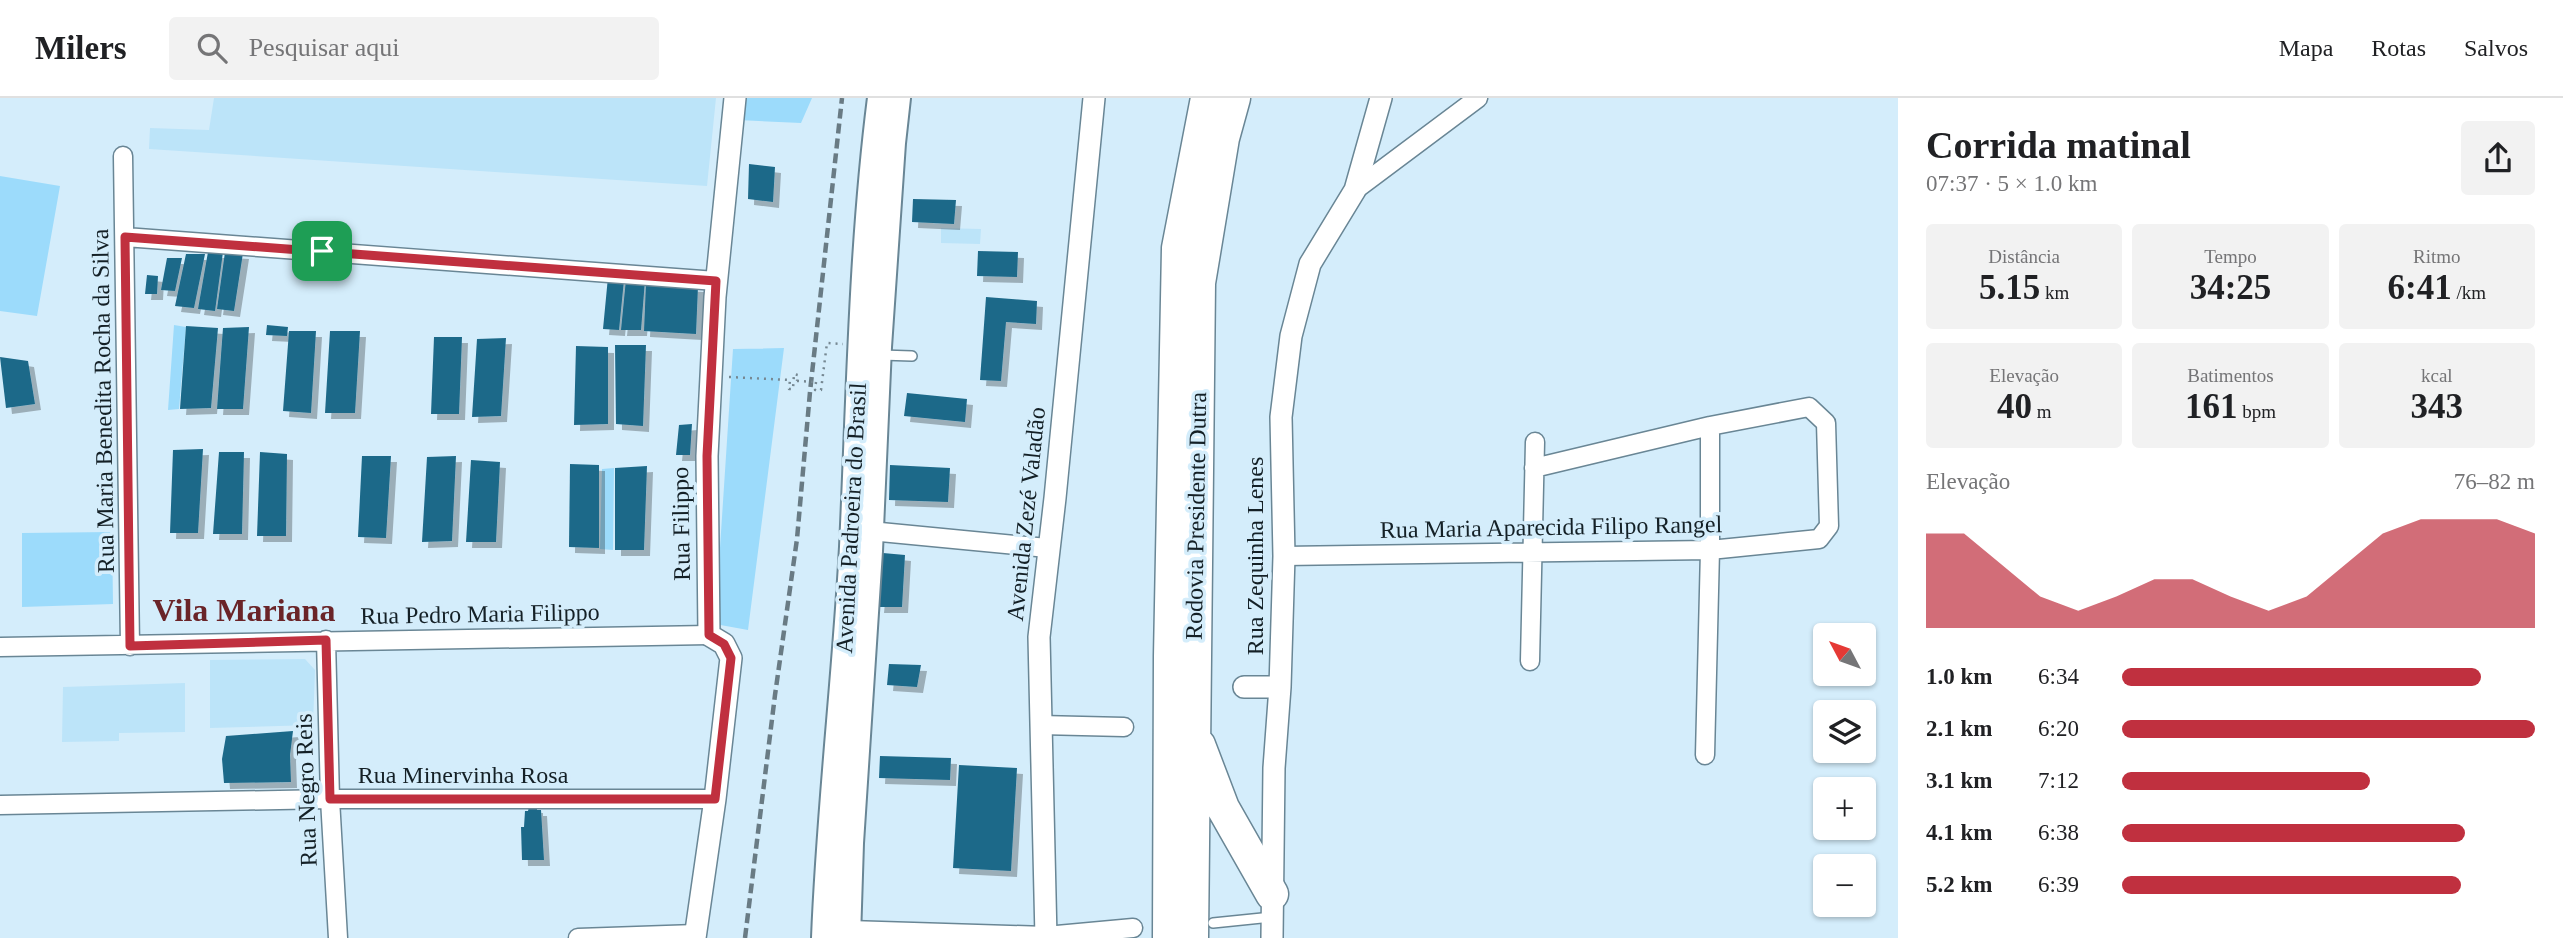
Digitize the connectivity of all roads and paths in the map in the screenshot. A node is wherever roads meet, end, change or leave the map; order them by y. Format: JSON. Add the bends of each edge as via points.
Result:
{"nodes":[{"id":1,"x":735,"y":98,"type":"edge"},
{"id":2,"x":880,"y":98,"type":"edge"},
{"id":3,"x":898,"y":98,"type":"edge"},
{"id":4,"x":1094,"y":98,"type":"edge"},
{"id":5,"x":1207,"y":98,"type":"edge"},
{"id":6,"x":1234,"y":98,"type":"edge"},
{"id":7,"x":1381,"y":98,"type":"edge"},
{"id":8,"x":1478,"y":98,"type":"edge"},
{"id":9,"x":123,"y":156,"type":"dead end"},
{"id":10,"x":1355,"y":190,"type":"junction"},
{"id":11,"x":125,"y":237,"type":"junction"},
{"id":12,"x":716,"y":281,"type":"junction"},
{"id":13,"x":879,"y":355,"type":"junction"},
{"id":14,"x":912,"y":356,"type":"dead end"},
{"id":15,"x":711,"y":376,"type":"junction"},
{"id":16,"x":822,"y":379,"type":"dead end"},
{"id":17,"x":1710,"y":426,"type":"junction"},
{"id":18,"x":1535,"y":442,"type":"dead end"},
{"id":19,"x":1534,"y":468,"type":"junction"},
{"id":20,"x":870,"y":531,"type":"junction"},
{"id":21,"x":1047,"y":548,"type":"junction"},
{"id":22,"x":1710,"y":550,"type":"junction"},
{"id":23,"x":1533,"y":553,"type":"junction"},
{"id":24,"x":1284,"y":556,"type":"junction"},
{"id":25,"x":709,"y":635,"type":"junction"},
{"id":26,"x":326,"y":640,"type":"junction"},
{"id":27,"x":130,"y":646,"type":"junction"},
{"id":28,"x":0,"y":647,"type":"edge"},
{"id":29,"x":1530,"y":661,"type":"dead end"},
{"id":30,"x":1244,"y":687,"type":"dead end"},
{"id":31,"x":1280,"y":687,"type":"junction"},
{"id":32,"x":1040,"y":725,"type":"junction"},
{"id":33,"x":1124,"y":727,"type":"dead end"},
{"id":34,"x":1193,"y":727,"type":"junction"},
{"id":35,"x":1705,"y":755,"type":"dead end"},
{"id":36,"x":330,"y":799,"type":"junction"},
{"id":37,"x":715,"y":799,"type":"junction"},
{"id":38,"x":0,"y":805,"type":"edge"},
{"id":39,"x":1272,"y":916,"type":"edge"},
{"id":40,"x":836,"y":928,"type":"edge"},
{"id":41,"x":1132,"y":928,"type":"dead end"},
{"id":42,"x":1202,"y":930,"type":"edge"},
{"id":43,"x":695,"y":936,"type":"edge"},
{"id":44,"x":1046,"y":937,"type":"edge"},
{"id":45,"x":338,"y":938,"type":"edge"},
{"id":46,"x":578,"y":938,"type":"edge"},
{"id":47,"x":1169,"y":938,"type":"edge"}],
"edges":[{"from":1,"to":12,"type":"street","name":"Rua Filippo"},
{"from":2,"to":40,"type":"main road","name":"Avenida Padroeira do Brasil","via":[[861,336]]},
{"from":3,"to":13,"type":"main road","name":"Avenida Padroeira do Brasil"},
{"from":4,"to":21,"type":"street","name":"Avenida Zezé Valadão"},
{"from":5,"to":47,"type":"highway","name":"Rodovia Presidente Dutra","via":[[1178,248]]},
{"from":6,"to":34,"type":"highway","name":"Rodovia Presidente Dutra","via":[[1199,283]]},
{"from":7,"to":10,"type":"street","name":"Rua Zequinha Lenes"},
{"from":8,"to":10,"type":"street"},
{"from":9,"to":11,"type":"street","name":"Rua Maria Benedita Rocha da Silva"},
{"from":10,"to":24,"type":"street","name":"Rua Zequinha Lenes","via":[[1310,264],[1291,336],[1281,417]]},
{"from":11,"to":12,"type":"street"},
{"from":11,"to":27,"type":"street","name":"Rua Maria Benedita Rocha da Silva"},
{"from":12,"to":15,"type":"street","name":"Rua Filippo"},
{"from":13,"to":14,"type":"lane"},
{"from":13,"to":20,"type":"main road","name":"Avenida Padroeira do Brasil"},
{"from":15,"to":16,"type":"path","bridge":true,"via":[[790,380],[789,389],[793,389],[794,374],[797,381],[816,382],[815,390],[821,390]]},
{"from":15,"to":25,"type":"street","name":"Rua Filippo"},
{"from":17,"to":19,"type":"street"},
{"from":17,"to":22,"type":"street"},
{"from":17,"to":22,"type":"street","name":"Rua Maria Aparecida Filipo Rangel","via":[[1810,407],[1826,423],[1829,526],[1819,540]]},
{"from":18,"to":19,"type":"street"},
{"from":19,"to":23,"type":"street"},
{"from":20,"to":21,"type":"street"},
{"from":20,"to":40,"type":"main road","name":"Avenida Padroeira do Brasil","via":[[850,843]]},
{"from":21,"to":32,"type":"street","name":"Avenida Zezé Valadão","via":[[1039,637]]},
{"from":22,"to":23,"type":"street","name":"Rua Maria Aparecida Filipo Rangel"},
{"from":22,"to":35,"type":"street"},
{"from":23,"to":24,"type":"street","name":"Rua Maria Aparecida Filipo Rangel"},
{"from":23,"to":29,"type":"street"},
{"from":24,"to":31,"type":"street","name":"Rua Zequinha Lenes"},
{"from":25,"to":26,"type":"street","name":"Rua Pedro Maria Filippo"},
{"from":25,"to":37,"type":"street","via":[[724,644],[731,658]]},
{"from":26,"to":27,"type":"street","name":"Rua Pedro Maria Filippo"},
{"from":26,"to":36,"type":"street","name":"Rua Negro Reis"},
{"from":27,"to":28,"type":"street","name":"Rua Pedro Maria Filippo"},
{"from":30,"to":31,"type":"street"},
{"from":31,"to":39,"type":"street","name":"Rua Zequinha Lenes"},
{"from":32,"to":33,"type":"street"},
{"from":32,"to":44,"type":"street","name":"Avenida Zezé Valadão"},
{"from":34,"to":39,"type":"highway","via":[[1223,808]]},
{"from":34,"to":42,"type":"highway","name":"Rodovia Presidente Dutra"},
{"from":36,"to":37,"type":"street","name":"Rua Minervinha Rosa"},
{"from":36,"to":38,"type":"street","name":"Rua Minervinha Rosa"},
{"from":36,"to":45,"type":"street","name":"Rua Negro Reis"},
{"from":37,"to":43,"type":"street"},
{"from":39,"to":42,"type":"lane"},
{"from":40,"to":44,"type":"street"},
{"from":41,"to":44,"type":"street"},
{"from":43,"to":46,"type":"street"}]}
